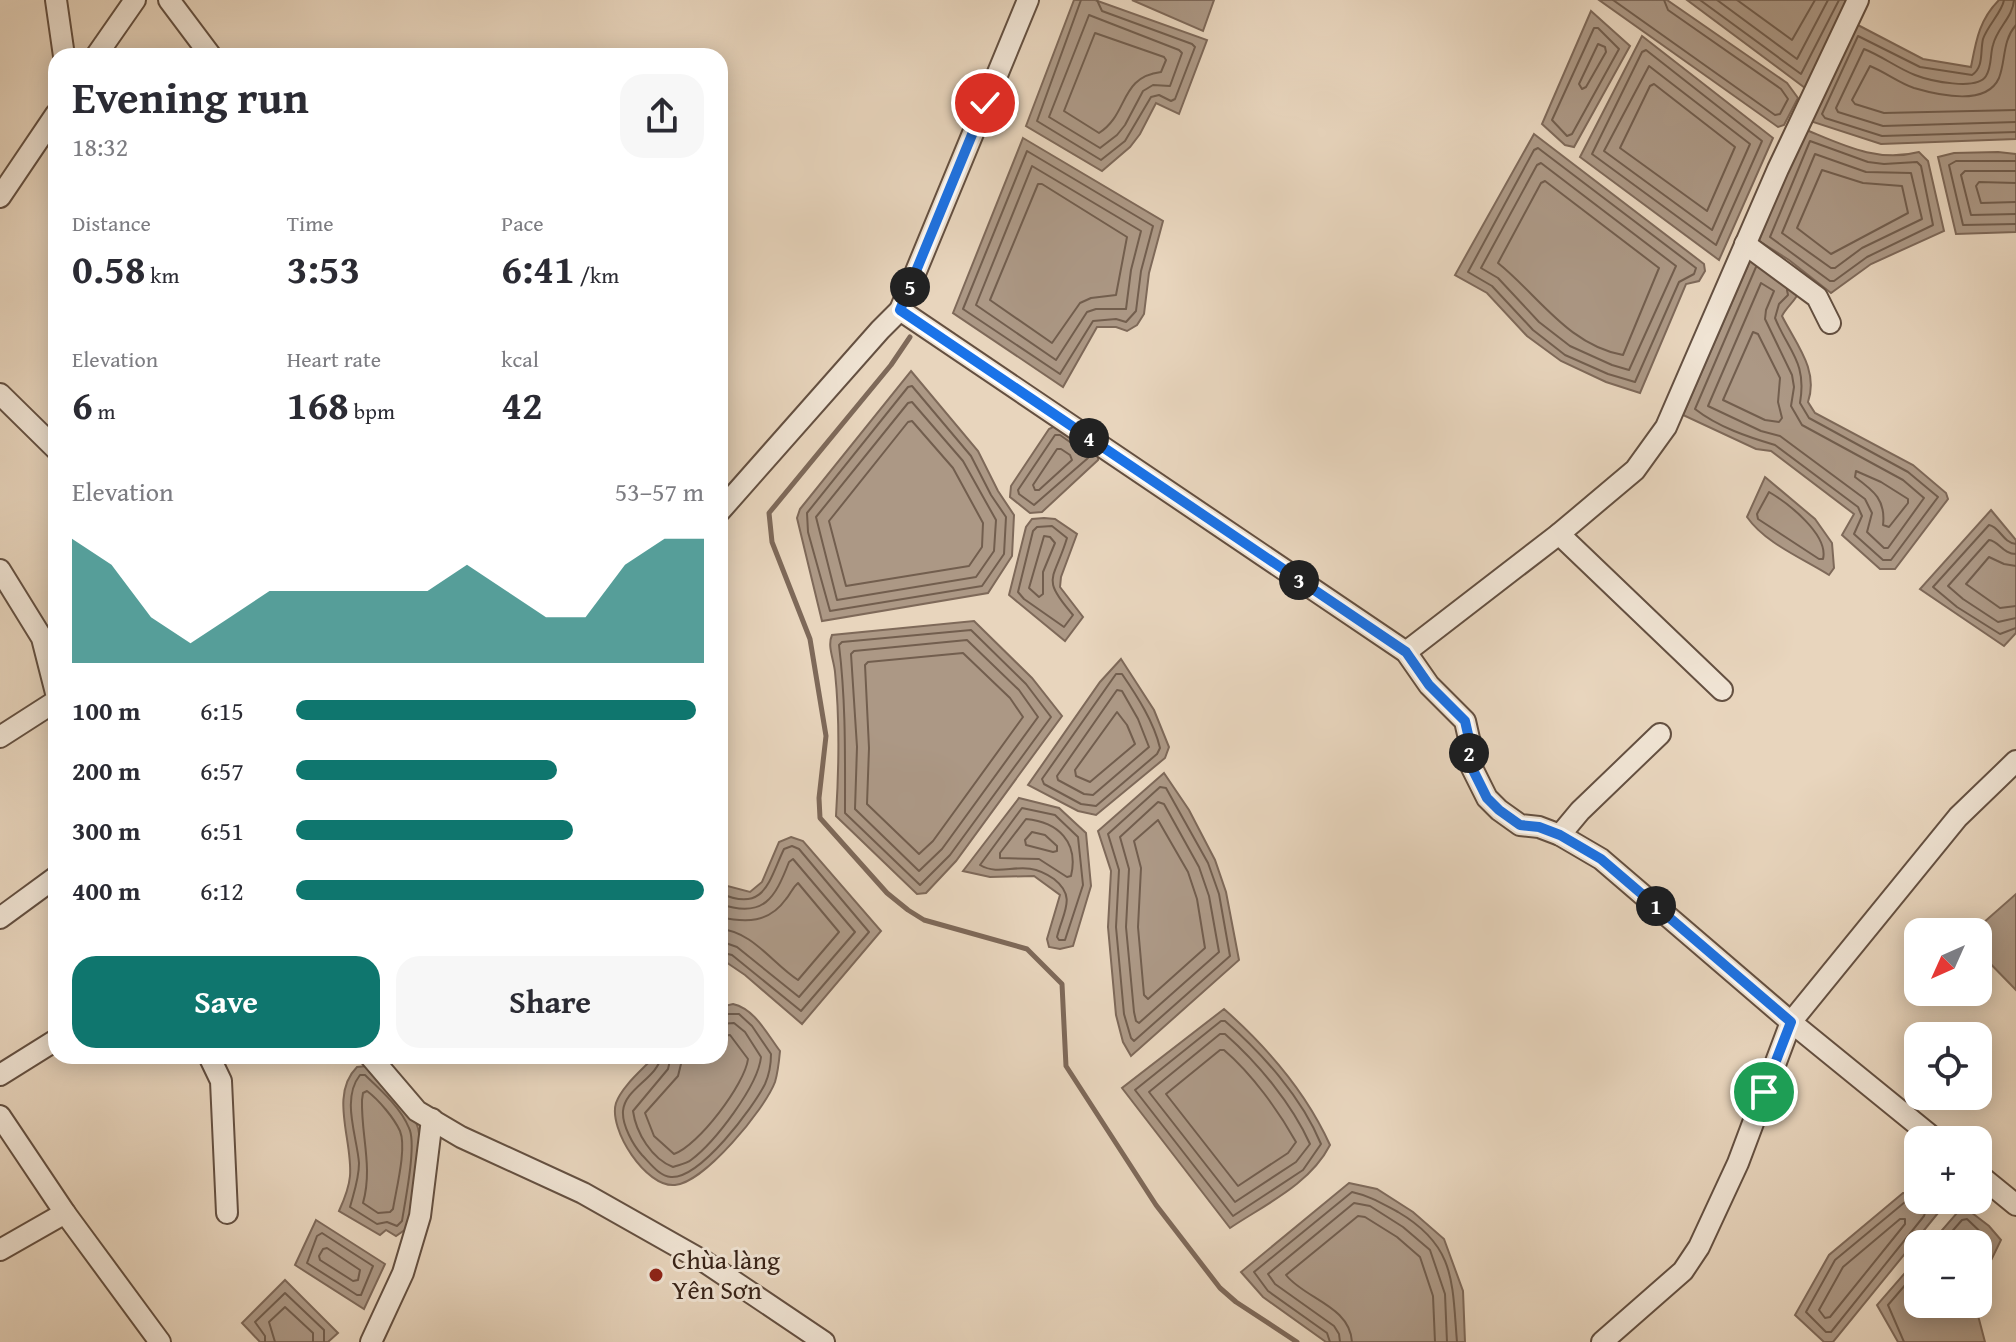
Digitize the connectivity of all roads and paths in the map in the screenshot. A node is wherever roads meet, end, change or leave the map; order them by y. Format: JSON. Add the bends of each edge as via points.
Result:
{"nodes":[{"id":1,"x":56,"y":0,"type":"edge"},
{"id":2,"x":135,"y":0,"type":"edge"},
{"id":3,"x":169,"y":0,"type":"edge"},
{"id":4,"x":1028,"y":0,"type":"edge"},
{"id":5,"x":1858,"y":0,"type":"edge"},
{"id":6,"x":63,"y":48,"type":"edge"},
{"id":7,"x":102,"y":48,"type":"edge"},
{"id":8,"x":205,"y":48,"type":"edge"},
{"id":9,"x":48,"y":126,"type":"edge"},
{"id":10,"x":0,"y":197,"type":"edge"},
{"id":11,"x":1745,"y":244,"type":"junction"},
{"id":12,"x":900,"y":310,"type":"junction"},
{"id":13,"x":1830,"y":323,"type":"dead end"},
{"id":14,"x":0,"y":394,"type":"edge"},
{"id":15,"x":48,"y":441,"type":"edge"},
{"id":16,"x":728,"y":502,"type":"edge"},
{"id":17,"x":1559,"y":534,"type":"junction"},
{"id":18,"x":0,"y":570,"type":"edge"},
{"id":19,"x":1406,"y":652,"type":"junction"},
{"id":20,"x":48,"y":662,"type":"edge"},
{"id":21,"x":1722,"y":690,"type":"dead end"},
{"id":22,"x":48,"y":706,"type":"edge"},
{"id":23,"x":1660,"y":734,"type":"dead end"},
{"id":24,"x":0,"y":737,"type":"edge"},
{"id":25,"x":2016,"y":761,"type":"edge"},
{"id":26,"x":1560,"y":835,"type":"junction"},
{"id":27,"x":48,"y":883,"type":"edge"},
{"id":28,"x":0,"y":918,"type":"edge"},
{"id":29,"x":1791,"y":1022,"type":"junction"},
{"id":30,"x":48,"y":1045,"type":"edge"},
{"id":31,"x":213,"y":1064,"type":"edge"},
{"id":32,"x":377,"y":1064,"type":"edge"},
{"id":33,"x":0,"y":1075,"type":"edge"},
{"id":34,"x":0,"y":1116,"type":"edge"},
{"id":35,"x":432,"y":1119,"type":"junction"},
{"id":36,"x":1919,"y":1126,"type":"edge"},
{"id":37,"x":1992,"y":1185,"type":"edge"},
{"id":38,"x":2016,"y":1205,"type":"edge"},
{"id":39,"x":65,"y":1213,"type":"junction"},
{"id":40,"x":227,"y":1213,"type":"dead end"},
{"id":41,"x":0,"y":1250,"type":"edge"},
{"id":42,"x":160,"y":1342,"type":"edge"},
{"id":43,"x":371,"y":1342,"type":"edge"},
{"id":44,"x":824,"y":1342,"type":"edge"},
{"id":45,"x":1602,"y":1342,"type":"edge"}],
"edges":[{"from":1,"to":6,"type":"street"},
{"from":2,"to":7,"type":"street"},
{"from":3,"to":8,"type":"street"},
{"from":4,"to":12,"type":"street"},
{"from":5,"to":11,"type":"street"},
{"from":9,"to":10,"type":"street"},
{"from":11,"to":13,"type":"street","via":[[1817,297]]},
{"from":11,"to":17,"type":"street","via":[[1666,427],[1635,470]]},
{"from":12,"to":16,"type":"street"},
{"from":12,"to":19,"type":"street"},
{"from":14,"to":15,"type":"street"},
{"from":17,"to":19,"type":"street"},
{"from":17,"to":21,"type":"street"},
{"from":18,"to":20,"type":"street","via":[[42,638]]},
{"from":19,"to":26,"type":"street","via":[[1465,721],[1469,762],[1487,798],[1520,825]]},
{"from":22,"to":24,"type":"street"},
{"from":23,"to":26,"type":"street"},
{"from":25,"to":29,"type":"street","via":[[1958,817]]},
{"from":26,"to":29,"type":"street","via":[[1601,859]]},
{"from":27,"to":28,"type":"street"},
{"from":29,"to":36,"type":"street"},
{"from":29,"to":45,"type":"street","via":[[1738,1163],[1699,1247],[1683,1271]]},
{"from":30,"to":33,"type":"street"},
{"from":31,"to":40,"type":"street","via":[[221,1081]]},
{"from":32,"to":35,"type":"street","via":[[417,1111]]},
{"from":34,"to":39,"type":"street"},
{"from":35,"to":43,"type":"street","via":[[420,1216],[403,1273]]},
{"from":35,"to":44,"type":"street","via":[[583,1193],[705,1262]]},
{"from":37,"to":38,"type":"street"},
{"from":39,"to":41,"type":"street"},
{"from":39,"to":42,"type":"street"}]}
